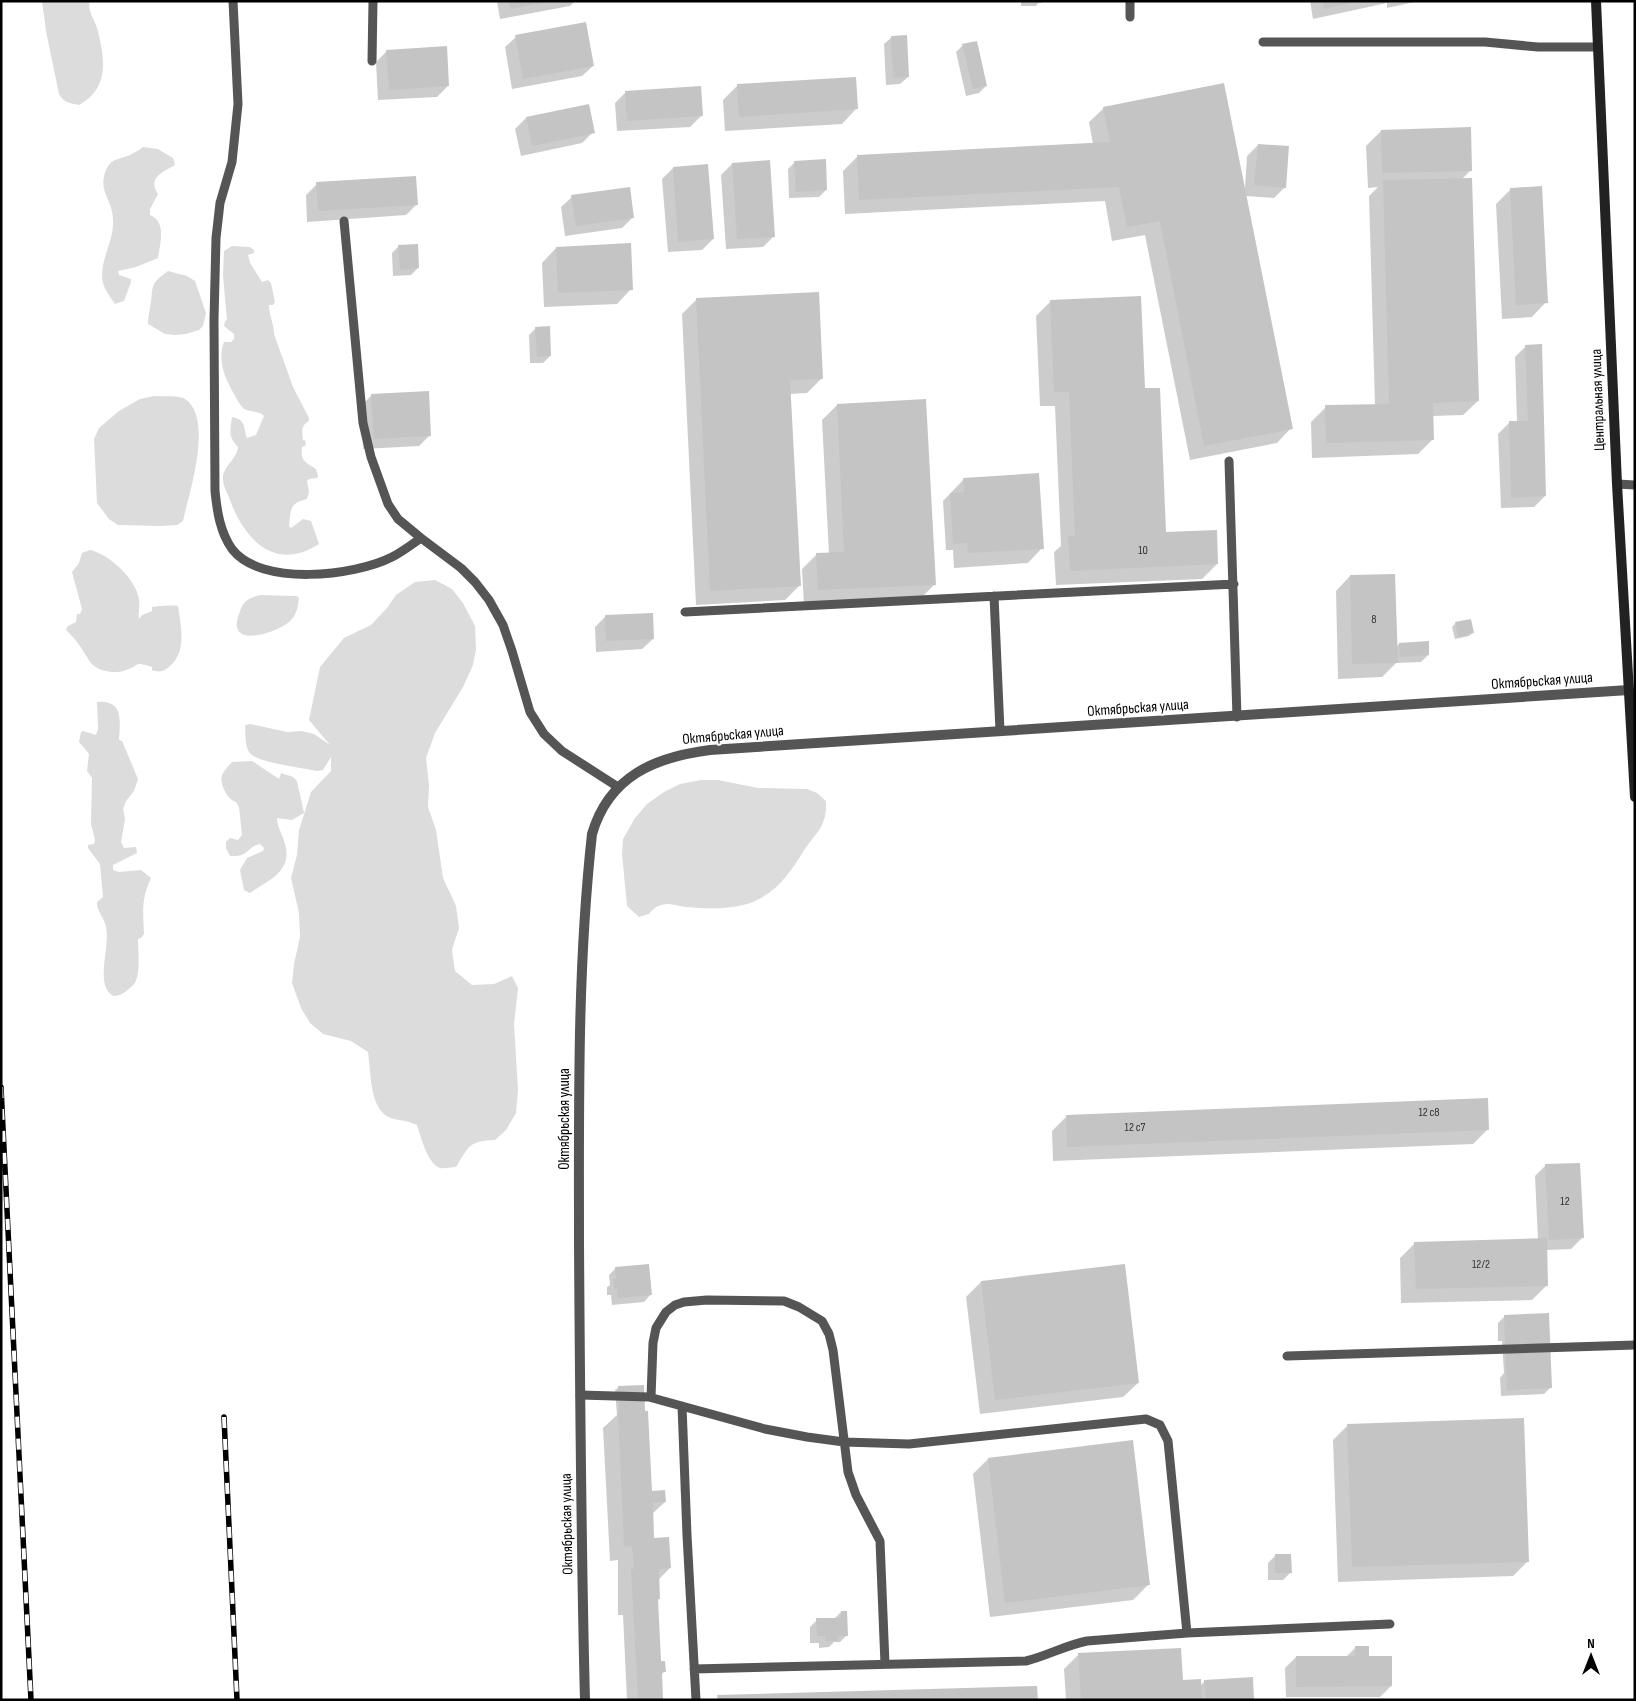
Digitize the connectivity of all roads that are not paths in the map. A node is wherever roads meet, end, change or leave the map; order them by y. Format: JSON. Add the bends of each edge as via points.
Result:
{"nodes":[{"id":1,"x":233,"y":1,"type":"edge"},
{"id":2,"x":373,"y":1,"type":"edge"},
{"id":3,"x":1130,"y":1,"type":"edge"},
{"id":4,"x":1596,"y":1,"type":"edge"},
{"id":5,"x":1130,"y":17,"type":"dead end"},
{"id":6,"x":1263,"y":42,"type":"dead end"},
{"id":7,"x":1598,"y":47,"type":"junction"},
{"id":8,"x":372,"y":61,"type":"dead end"},
{"id":9,"x":344,"y":221,"type":"dead end"},
{"id":10,"x":1229,"y":461,"type":"dead end"},
{"id":11,"x":1617,"y":484,"type":"junction"},
{"id":12,"x":1635,"y":485,"type":"edge"},
{"id":13,"x":421,"y":538,"type":"junction"},
{"id":14,"x":1234,"y":584,"type":"junction"},
{"id":15,"x":994,"y":596,"type":"junction"},
{"id":16,"x":685,"y":612,"type":"dead end"},
{"id":17,"x":1629,"y":690,"type":"junction"},
{"id":18,"x":1237,"y":717,"type":"junction"},
{"id":19,"x":1000,"y":731,"type":"junction"},
{"id":20,"x":1633,"y":737,"type":"edge"},
{"id":21,"x":618,"y":787,"type":"junction"},
{"id":22,"x":1635,"y":797,"type":"edge"},
{"id":23,"x":1635,"y":1345,"type":"edge"},
{"id":24,"x":1287,"y":1356,"type":"dead end"},
{"id":25,"x":580,"y":1395,"type":"junction"},
{"id":26,"x":651,"y":1398,"type":"junction"},
{"id":27,"x":682,"y":1406,"type":"junction"},
{"id":28,"x":844,"y":1442,"type":"junction"},
{"id":29,"x":1390,"y":1624,"type":"dead end"},
{"id":30,"x":1187,"y":1633,"type":"junction"},
{"id":31,"x":884,"y":1664,"type":"junction"},
{"id":32,"x":694,"y":1669,"type":"junction"},
{"id":33,"x":585,"y":1700,"type":"edge"},
{"id":34,"x":696,"y":1700,"type":"edge"}],
"edges":[{"from":1,"to":13,"type":"lane","via":[[238,104],[232,162],[220,203],[216,238],[214,320],[215,491],[222,530],[233,550],[249,562],[269,571],[294,575],[367,566],[392,557]]},
{"from":2,"to":8,"type":"lane"},
{"from":3,"to":5,"type":"lane"},
{"from":4,"to":7,"type":"street","name":"Центральная улица"},
{"from":6,"to":7,"type":"lane","via":[[1485,42],[1538,48]]},
{"from":7,"to":11,"type":"street","name":"Центральная улица"},
{"from":9,"to":13,"type":"lane","via":[[360,407],[368,446],[388,504],[398,519]]},
{"from":10,"to":14,"type":"lane"},
{"from":11,"to":12,"type":"lane"},
{"from":11,"to":17,"type":"street","name":"Центральная улица"},
{"from":13,"to":21,"type":"lane","via":[[461,568],[488,600],[503,625],[530,712],[544,734],[562,751]]},
{"from":14,"to":15,"type":"lane"},
{"from":14,"to":18,"type":"lane"},
{"from":15,"to":16,"type":"lane"},
{"from":15,"to":19,"type":"lane"},
{"from":17,"to":18,"type":"street","name":"Октябрьская улица"},
{"from":17,"to":20,"type":"street","name":"Центральная улица"},
{"from":18,"to":19,"type":"street","name":"Октябрьская улица"},
{"from":19,"to":21,"type":"street","name":"Октябрьская улица","via":[[685,753],[660,760]]},
{"from":20,"to":22,"type":"street","name":"Центральная улица"},
{"from":21,"to":25,"type":"street","name":"Октябрьская улица","via":[[597,817],[592,834],[581,988]]},
{"from":23,"to":24,"type":"lane"},
{"from":25,"to":26,"type":"lane"},
{"from":25,"to":33,"type":"street","name":"Октябрьская улица"},
{"from":26,"to":27,"type":"lane"},
{"from":26,"to":28,"type":"lane","via":[[656,1328],[675,1305],[707,1300],[784,1301],[799,1306],[822,1321],[829,1334]]},
{"from":27,"to":28,"type":"lane","via":[[765,1429]]},
{"from":27,"to":32,"type":"lane"},
{"from":28,"to":30,"type":"lane","via":[[909,1444],[1146,1420],[1160,1425],[1168,1441]]},
{"from":28,"to":31,"type":"lane","via":[[848,1472],[856,1495],[880,1541]]},
{"from":29,"to":30,"type":"lane"},
{"from":30,"to":31,"type":"lane","via":[[1077,1642],[1026,1661]]},
{"from":31,"to":32,"type":"lane"},
{"from":32,"to":34,"type":"lane"}]}
